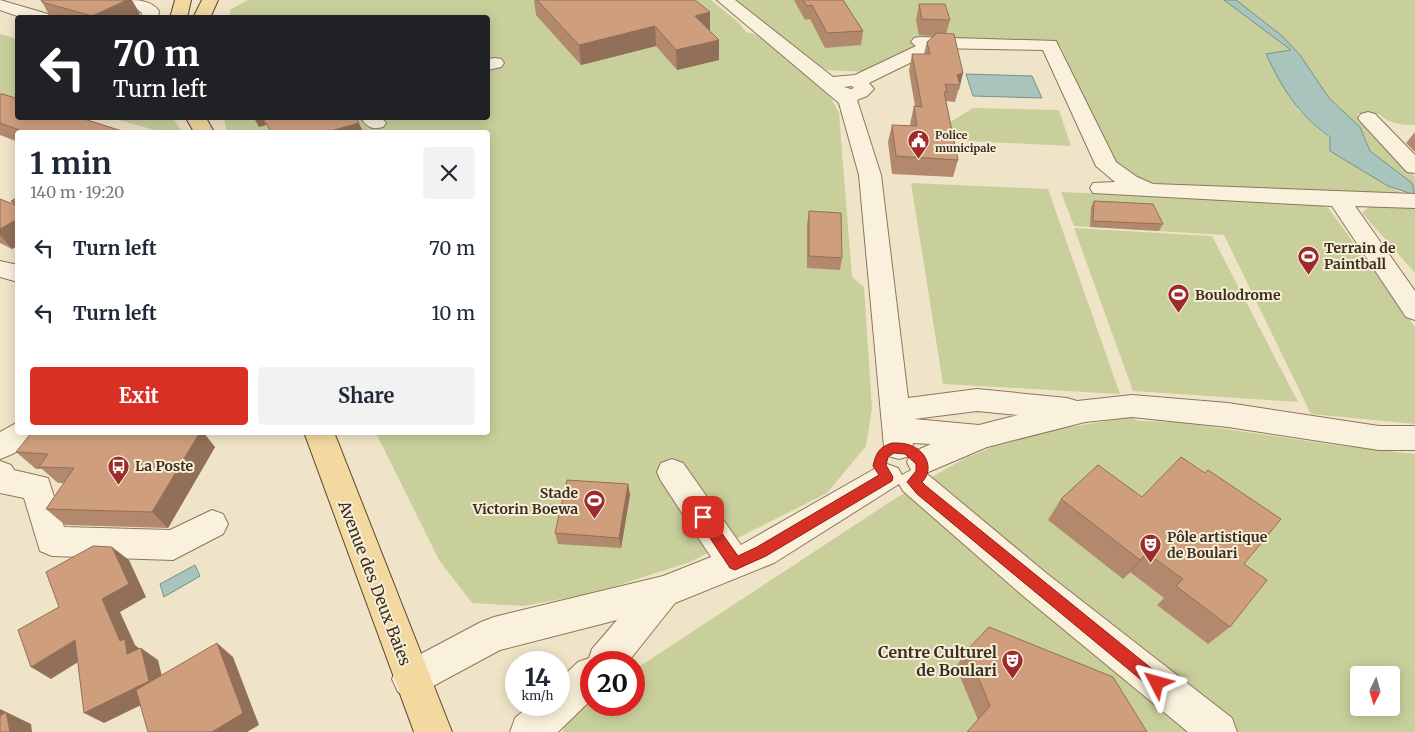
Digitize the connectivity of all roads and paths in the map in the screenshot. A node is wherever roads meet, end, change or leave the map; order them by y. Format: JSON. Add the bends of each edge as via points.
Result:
{"nodes":[{"id":1,"x":133,"y":0,"type":"edge"},
{"id":2,"x":183,"y":0,"type":"edge"},
{"id":3,"x":210,"y":0,"type":"edge"},
{"id":4,"x":725,"y":0,"type":"edge"},
{"id":5,"x":0,"y":5,"type":"edge"},
{"id":6,"x":0,"y":13,"type":"edge"},
{"id":7,"x":35,"y":15,"type":"edge"},
{"id":8,"x":150,"y":15,"type":"edge"},
{"id":9,"x":179,"y":15,"type":"edge"},
{"id":10,"x":202,"y":15,"type":"edge"},
{"id":11,"x":15,"y":17,"type":"edge"},
{"id":12,"x":0,"y":20,"type":"edge"},
{"id":13,"x":15,"y":24,"type":"edge"},
{"id":14,"x":846,"y":87,"type":"junction"},
{"id":15,"x":1368,"y":118,"type":"dead end"},
{"id":16,"x":1415,"y":167,"type":"edge"},
{"id":17,"x":1101,"y":188,"type":"dead end"},
{"id":18,"x":1153,"y":191,"type":"junction"},
{"id":19,"x":1339,"y":199,"type":"junction"},
{"id":20,"x":1407,"y":201,"type":"edge"},
{"id":21,"x":0,"y":269,"type":"edge"},
{"id":22,"x":15,"y":273,"type":"edge"},
{"id":23,"x":1415,"y":311,"type":"edge"},
{"id":24,"x":1085,"y":411,"type":"junction"},
{"id":25,"x":19,"y":435,"type":"edge"},
{"id":26,"x":320,"y":435,"type":"edge"},
{"id":27,"x":981,"y":436,"type":"junction"},
{"id":28,"x":1415,"y":438,"type":"edge"},
{"id":29,"x":0,"y":447,"type":"edge"},
{"id":30,"x":903,"y":451,"type":"junction"},
{"id":31,"x":672,"y":472,"type":"dead end"},
{"id":32,"x":0,"y":474,"type":"edge"},
{"id":33,"x":212,"y":524,"type":"dead end"},
{"id":34,"x":735,"y":564,"type":"junction"},
{"id":35,"x":664,"y":592,"type":"junction"},
{"id":36,"x":614,"y":651,"type":"edge"},
{"id":37,"x":411,"y":679,"type":"junction"},
{"id":38,"x":580,"y":686,"type":"edge"},
{"id":39,"x":570,"y":695,"type":"edge"},
{"id":40,"x":547,"y":716,"type":"edge"},
{"id":41,"x":426,"y":729,"type":"edge"},
{"id":42,"x":529,"y":732,"type":"edge"},
{"id":43,"x":1218,"y":732,"type":"edge"}],
"edges":[{"from":1,"to":8,"type":"street","via":[[151,11]]},
{"from":2,"to":9,"type":"main road"},
{"from":3,"to":10,"type":"main road"},
{"from":4,"to":14,"type":"street","via":[[812,68]]},
{"from":5,"to":7,"type":"street"},
{"from":6,"to":11,"type":"street"},
{"from":12,"to":13,"type":"street"},
{"from":14,"to":18,"type":"street","via":[[921,46],[1050,45],[1107,166],[1129,182]]},
{"from":14,"to":30,"type":"street","via":[[866,103],[867,118],[857,126],[870,175]]},
{"from":15,"to":16,"type":"street"},
{"from":17,"to":18,"type":"street"},
{"from":18,"to":19,"type":"street"},
{"from":19,"to":20,"type":"street"},
{"from":19,"to":23,"type":"street"},
{"from":21,"to":22,"type":"street"},
{"from":24,"to":27,"type":"street"},
{"from":24,"to":28,"type":"street","via":[[1132,406],[1228,415],[1380,438]]},
{"from":24,"to":30,"type":"street","via":[[977,400],[912,408]]},
{"from":25,"to":29,"type":"street"},
{"from":26,"to":37,"type":"main road","name":"Avenue des Deux Baies"},
{"from":27,"to":30,"type":"street"},
{"from":27,"to":30,"type":"street","via":[[912,431]]},
{"from":30,"to":34,"type":"street","via":[[762,552]]},
{"from":30,"to":43,"type":"street","via":[[1034,584]]},
{"from":31,"to":34,"type":"street"},
{"from":32,"to":33,"type":"street","via":[[6,482],[37,487],[52,541],[173,545]]},
{"from":34,"to":35,"type":"street"},
{"from":35,"to":36,"type":"street"},
{"from":35,"to":37,"type":"street","via":[[494,634]]},
{"from":37,"to":41,"type":"main road","name":"Avenue des Deux Baies"},
{"from":38,"to":39,"type":"street"},
{"from":40,"to":42,"type":"street"}]}
